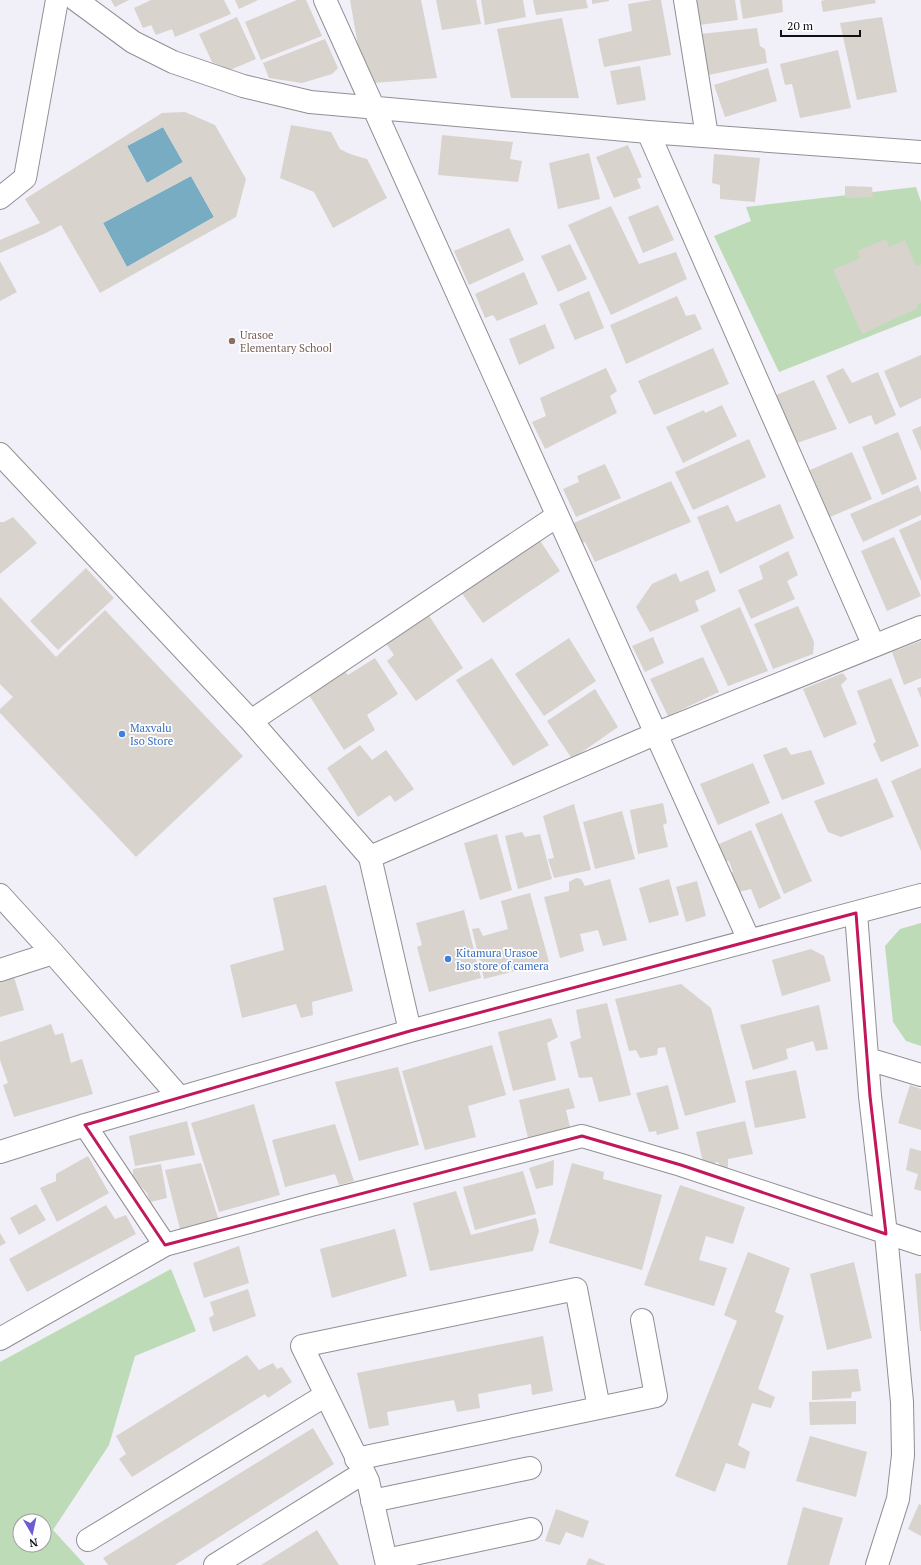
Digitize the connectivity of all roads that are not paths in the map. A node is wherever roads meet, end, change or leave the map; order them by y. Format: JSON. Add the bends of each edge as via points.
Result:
{"nodes":[{"id":1,"x":57,"y":0,"type":"edge"},
{"id":2,"x":76,"y":0,"type":"edge"},
{"id":3,"x":325,"y":0,"type":"edge"},
{"id":4,"x":685,"y":0,"type":"edge"},
{"id":5,"x":374,"y":109,"type":"junction"},
{"id":6,"x":648,"y":132,"type":"junction"},
{"id":7,"x":707,"y":136,"type":"junction"},
{"id":8,"x":921,"y":152,"type":"edge"},
{"id":9,"x":0,"y":198,"type":"edge"},
{"id":10,"x":0,"y":454,"type":"edge"},
{"id":11,"x":557,"y":516,"type":"junction"},
{"id":12,"x":921,"y":627,"type":"edge"},
{"id":13,"x":874,"y":646,"type":"junction"},
{"id":14,"x":251,"y":721,"type":"junction"},
{"id":15,"x":655,"y":734,"type":"junction"},
{"id":16,"x":370,"y":857,"type":"junction"},
{"id":17,"x":0,"y":895,"type":"edge"},
{"id":18,"x":921,"y":895,"type":"edge"},
{"id":19,"x":856,"y":913,"type":"junction"},
{"id":20,"x":749,"y":940,"type":"junction"},
{"id":21,"x":54,"y":953,"type":"junction"},
{"id":22,"x":0,"y":970,"type":"edge"},
{"id":23,"x":410,"y":1030,"type":"junction"},
{"id":24,"x":868,"y":1059,"type":"junction"},
{"id":25,"x":921,"y":1075,"type":"edge"},
{"id":26,"x":180,"y":1098,"type":"junction"},
{"id":27,"x":86,"y":1125,"type":"junction"},
{"id":28,"x":0,"y":1152,"type":"edge"},
{"id":29,"x":886,"y":1234,"type":"junction"},
{"id":30,"x":921,"y":1244,"type":"edge"},
{"id":31,"x":165,"y":1245,"type":"junction"},
{"id":32,"x":642,"y":1320,"type":"dead end"},
{"id":33,"x":0,"y":1339,"type":"edge"},
{"id":34,"x":326,"y":1395,"type":"junction"},
{"id":35,"x":599,"y":1408,"type":"junction"},
{"id":36,"x":360,"y":1466,"type":"junction"},
{"id":37,"x":530,"y":1468,"type":"dead end"},
{"id":38,"x":372,"y":1501,"type":"junction"},
{"id":39,"x":531,"y":1529,"type":"dead end"},
{"id":40,"x":88,"y":1540,"type":"dead end"},
{"id":41,"x":387,"y":1563,"type":"edge"},
{"id":42,"x":215,"y":1565,"type":"edge"},
{"id":43,"x":877,"y":1565,"type":"edge"}],
"edges":[{"from":1,"to":9,"type":"street","via":[[25,178]]},
{"from":2,"to":5,"type":"street","via":[[133,42],[173,62],[243,86],[310,102]]},
{"from":3,"to":5,"type":"street"},
{"from":4,"to":7,"type":"street"},
{"from":5,"to":6,"type":"street"},
{"from":5,"to":11,"type":"street"},
{"from":6,"to":7,"type":"street"},
{"from":6,"to":13,"type":"street"},
{"from":7,"to":8,"type":"street"},
{"from":10,"to":14,"type":"street"},
{"from":11,"to":14,"type":"street"},
{"from":11,"to":15,"type":"street"},
{"from":12,"to":13,"type":"street"},
{"from":13,"to":15,"type":"street"},
{"from":14,"to":16,"type":"street"},
{"from":15,"to":16,"type":"street"},
{"from":15,"to":20,"type":"street"},
{"from":16,"to":23,"type":"street"},
{"from":17,"to":21,"type":"street"},
{"from":18,"to":19,"type":"street"},
{"from":19,"to":20,"type":"street"},
{"from":19,"to":24,"type":"street"},
{"from":20,"to":23,"type":"street"},
{"from":21,"to":22,"type":"street"},
{"from":21,"to":26,"type":"street"},
{"from":23,"to":26,"type":"street"},
{"from":24,"to":25,"type":"street"},
{"from":24,"to":29,"type":"street"},
{"from":26,"to":27,"type":"street"},
{"from":27,"to":28,"type":"street"},
{"from":27,"to":31,"type":"street"},
{"from":29,"to":30,"type":"street"},
{"from":29,"to":31,"type":"street","via":[[681,1165],[582,1136]]},
{"from":29,"to":43,"type":"street","via":[[902,1402],[903,1455],[898,1499]]},
{"from":31,"to":33,"type":"street"},
{"from":32,"to":35,"type":"street","via":[[656,1396]]},
{"from":34,"to":35,"type":"street","via":[[302,1346],[576,1289]]},
{"from":34,"to":36,"type":"street"},
{"from":34,"to":40,"type":"street"},
{"from":35,"to":36,"type":"street"},
{"from":36,"to":38,"type":"street","via":[[368,1481]]},
{"from":36,"to":42,"type":"street"},
{"from":37,"to":38,"type":"street"},
{"from":38,"to":41,"type":"street"},
{"from":39,"to":41,"type":"street"}]}
